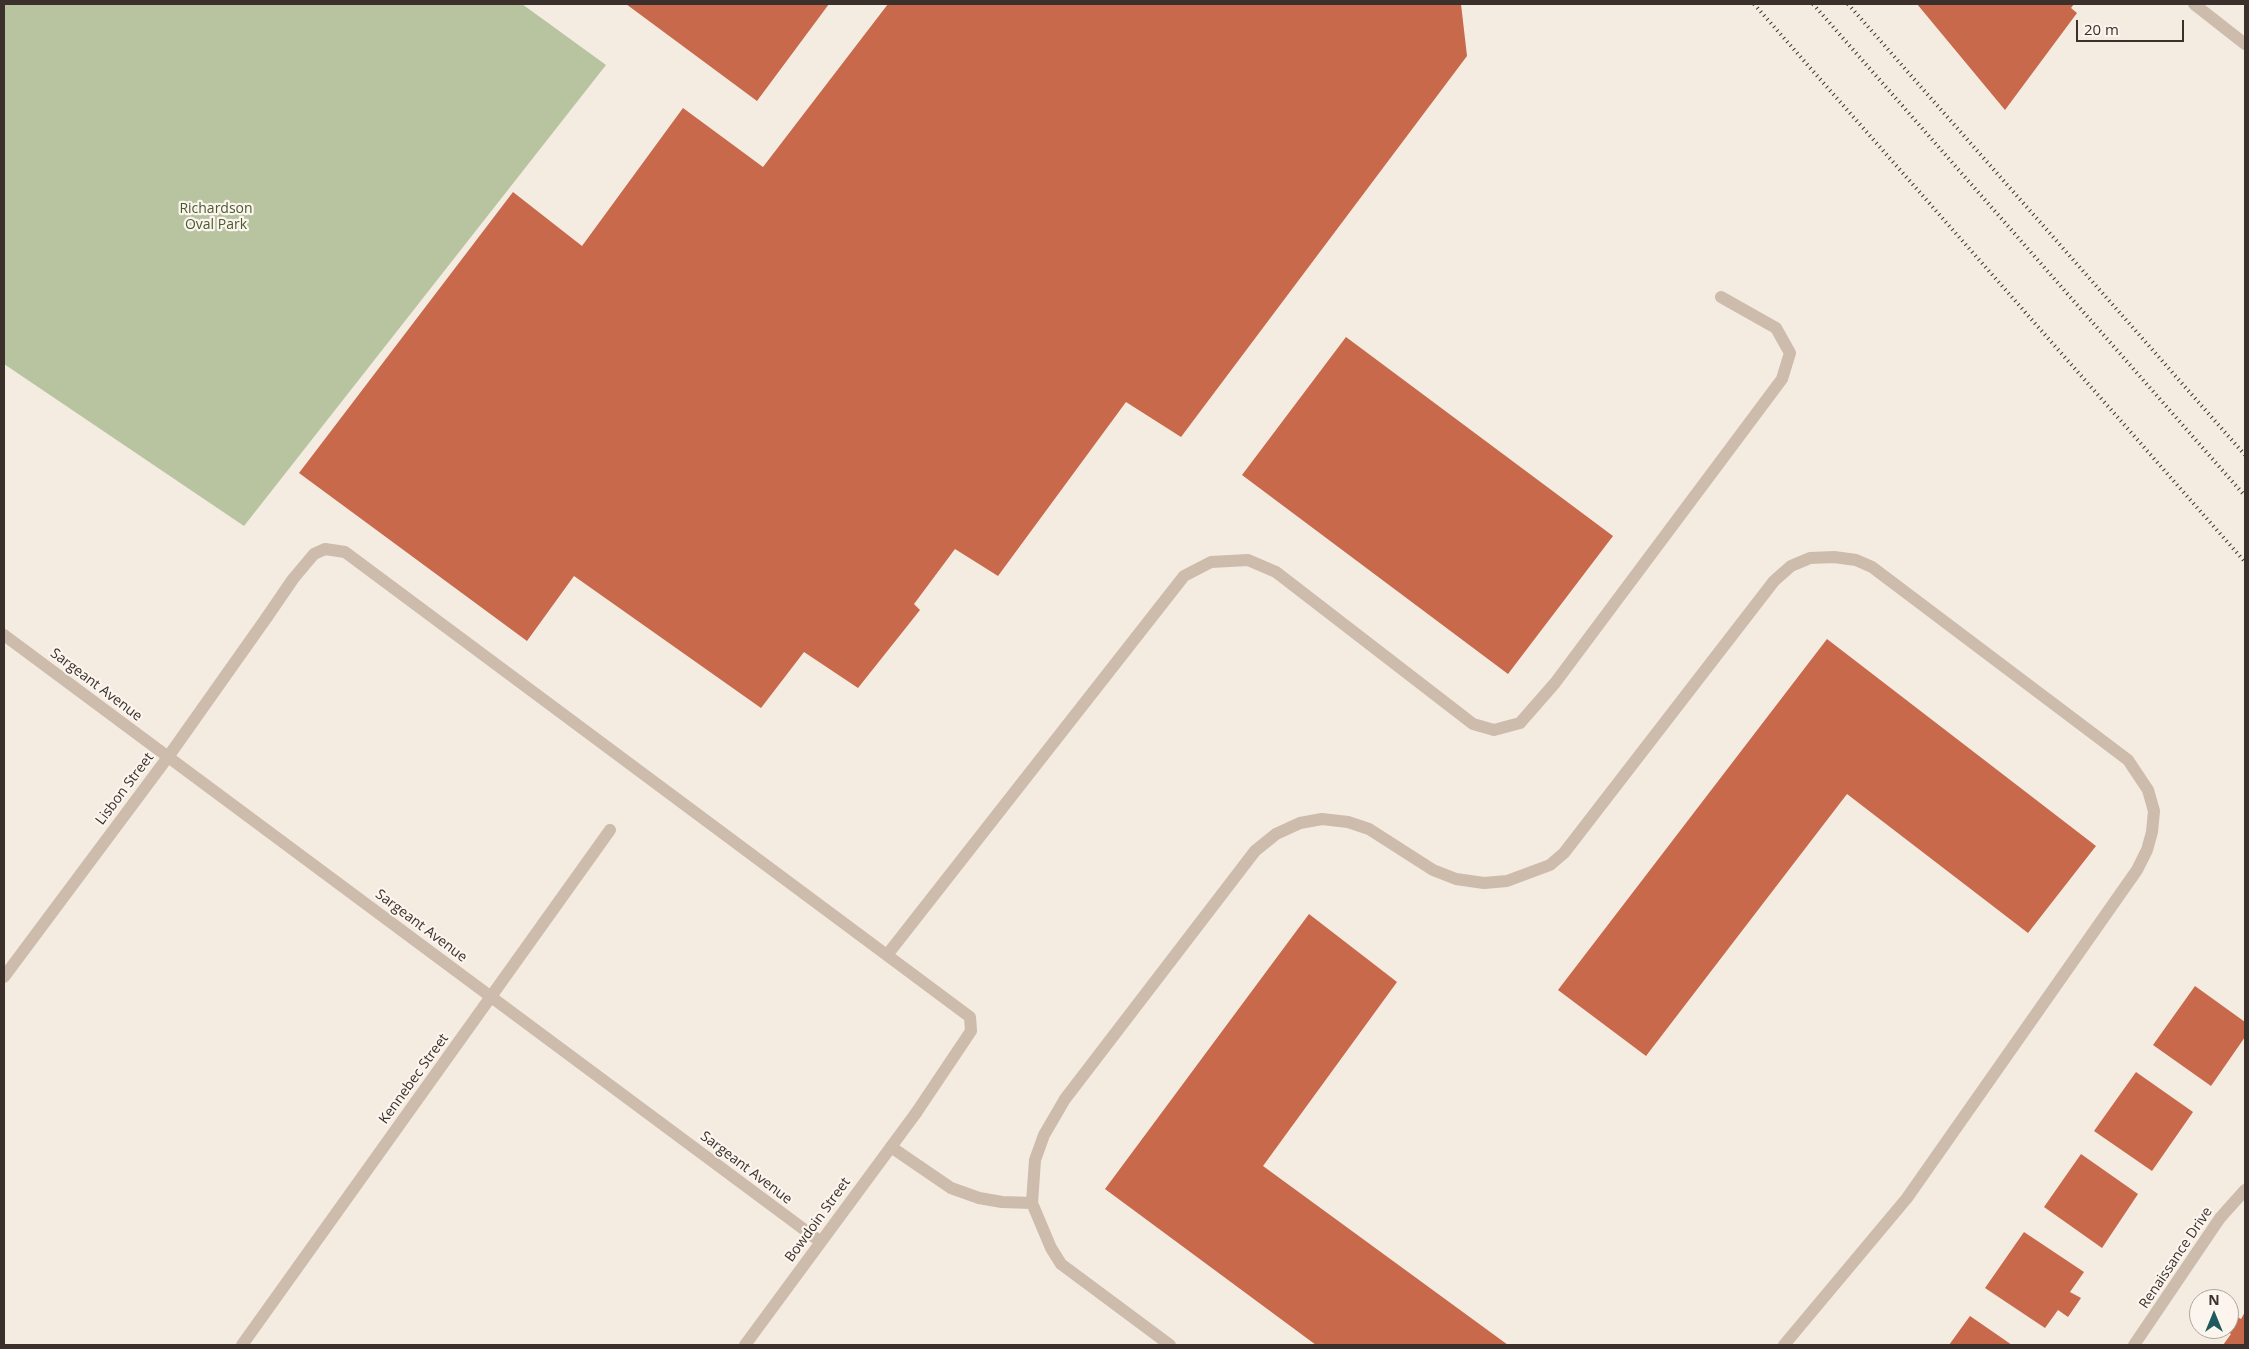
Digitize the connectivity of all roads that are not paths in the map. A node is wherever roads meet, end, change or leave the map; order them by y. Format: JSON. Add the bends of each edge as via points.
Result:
{"nodes":[{"id":1,"x":2194,"y":4,"type":"edge"},
{"id":2,"x":2245,"y":44,"type":"edge"},
{"id":3,"x":1721,"y":297,"type":"dead end"},
{"id":4,"x":4,"y":635,"type":"edge"},
{"id":5,"x":168,"y":757,"type":"junction"},
{"id":6,"x":610,"y":830,"type":"dead end"},
{"id":7,"x":887,"y":955,"type":"junction"},
{"id":8,"x":4,"y":977,"type":"edge"},
{"id":9,"x":491,"y":996,"type":"junction"},
{"id":10,"x":891,"y":1147,"type":"junction"},
{"id":11,"x":2245,"y":1190,"type":"edge"},
{"id":12,"x":1032,"y":1203,"type":"junction"},
{"id":13,"x":821,"y":1242,"type":"junction"},
{"id":14,"x":242,"y":1345,"type":"edge"},
{"id":15,"x":745,"y":1345,"type":"edge"},
{"id":16,"x":1170,"y":1345,"type":"edge"},
{"id":17,"x":1784,"y":1345,"type":"edge"},
{"id":18,"x":2134,"y":1345,"type":"edge"}],
"edges":[{"from":1,"to":2,"type":"street"},
{"from":3,"to":7,"type":"street","via":[[1776,328],[1790,353],[1782,379],[1555,683],[1520,723],[1494,730],[1473,724],[1276,572],[1248,560],[1211,562],[1184,576]]},
{"from":4,"to":5,"type":"street","name":"Sargeant Avenue"},
{"from":5,"to":7,"type":"street","name":"Lisbon Street","via":[[293,578],[314,554],[325,549],[345,552]]},
{"from":5,"to":8,"type":"street","name":"Lisbon Street"},
{"from":5,"to":9,"type":"street","name":"Sargeant Avenue"},
{"from":6,"to":9,"type":"street","name":"Kennebec Street"},
{"from":7,"to":10,"type":"street","name":"Bowdoin Street","via":[[970,1017],[971,1031]]},
{"from":9,"to":13,"type":"street","name":"Sargeant Avenue"},
{"from":9,"to":14,"type":"street","name":"Kennebec Street"},
{"from":10,"to":12,"type":"street","via":[[951,1188],[979,1198]]},
{"from":10,"to":13,"type":"street","name":"Bowdoin Street"},
{"from":11,"to":18,"type":"street","name":"Renaissance Drive","via":[[2220,1218]]},
{"from":12,"to":16,"type":"street","via":[[1061,1264]]},
{"from":12,"to":17,"type":"street","via":[[1036,1160],[1044,1136],[1065,1099],[1255,851],[1276,834],[1300,823],[1322,819],[1348,822],[1368,829],[1433,870],[1456,879],[1484,884],[1507,881],[1550,865],[1564,852],[1774,581],[1791,566],[1810,558],[1834,556],[1856,560],[1872,567],[2128,760],[2148,790],[2154,811],[2147,850],[2136,870],[1907,1198]]},
{"from":13,"to":15,"type":"street","name":"Bowdoin Street"}]}
